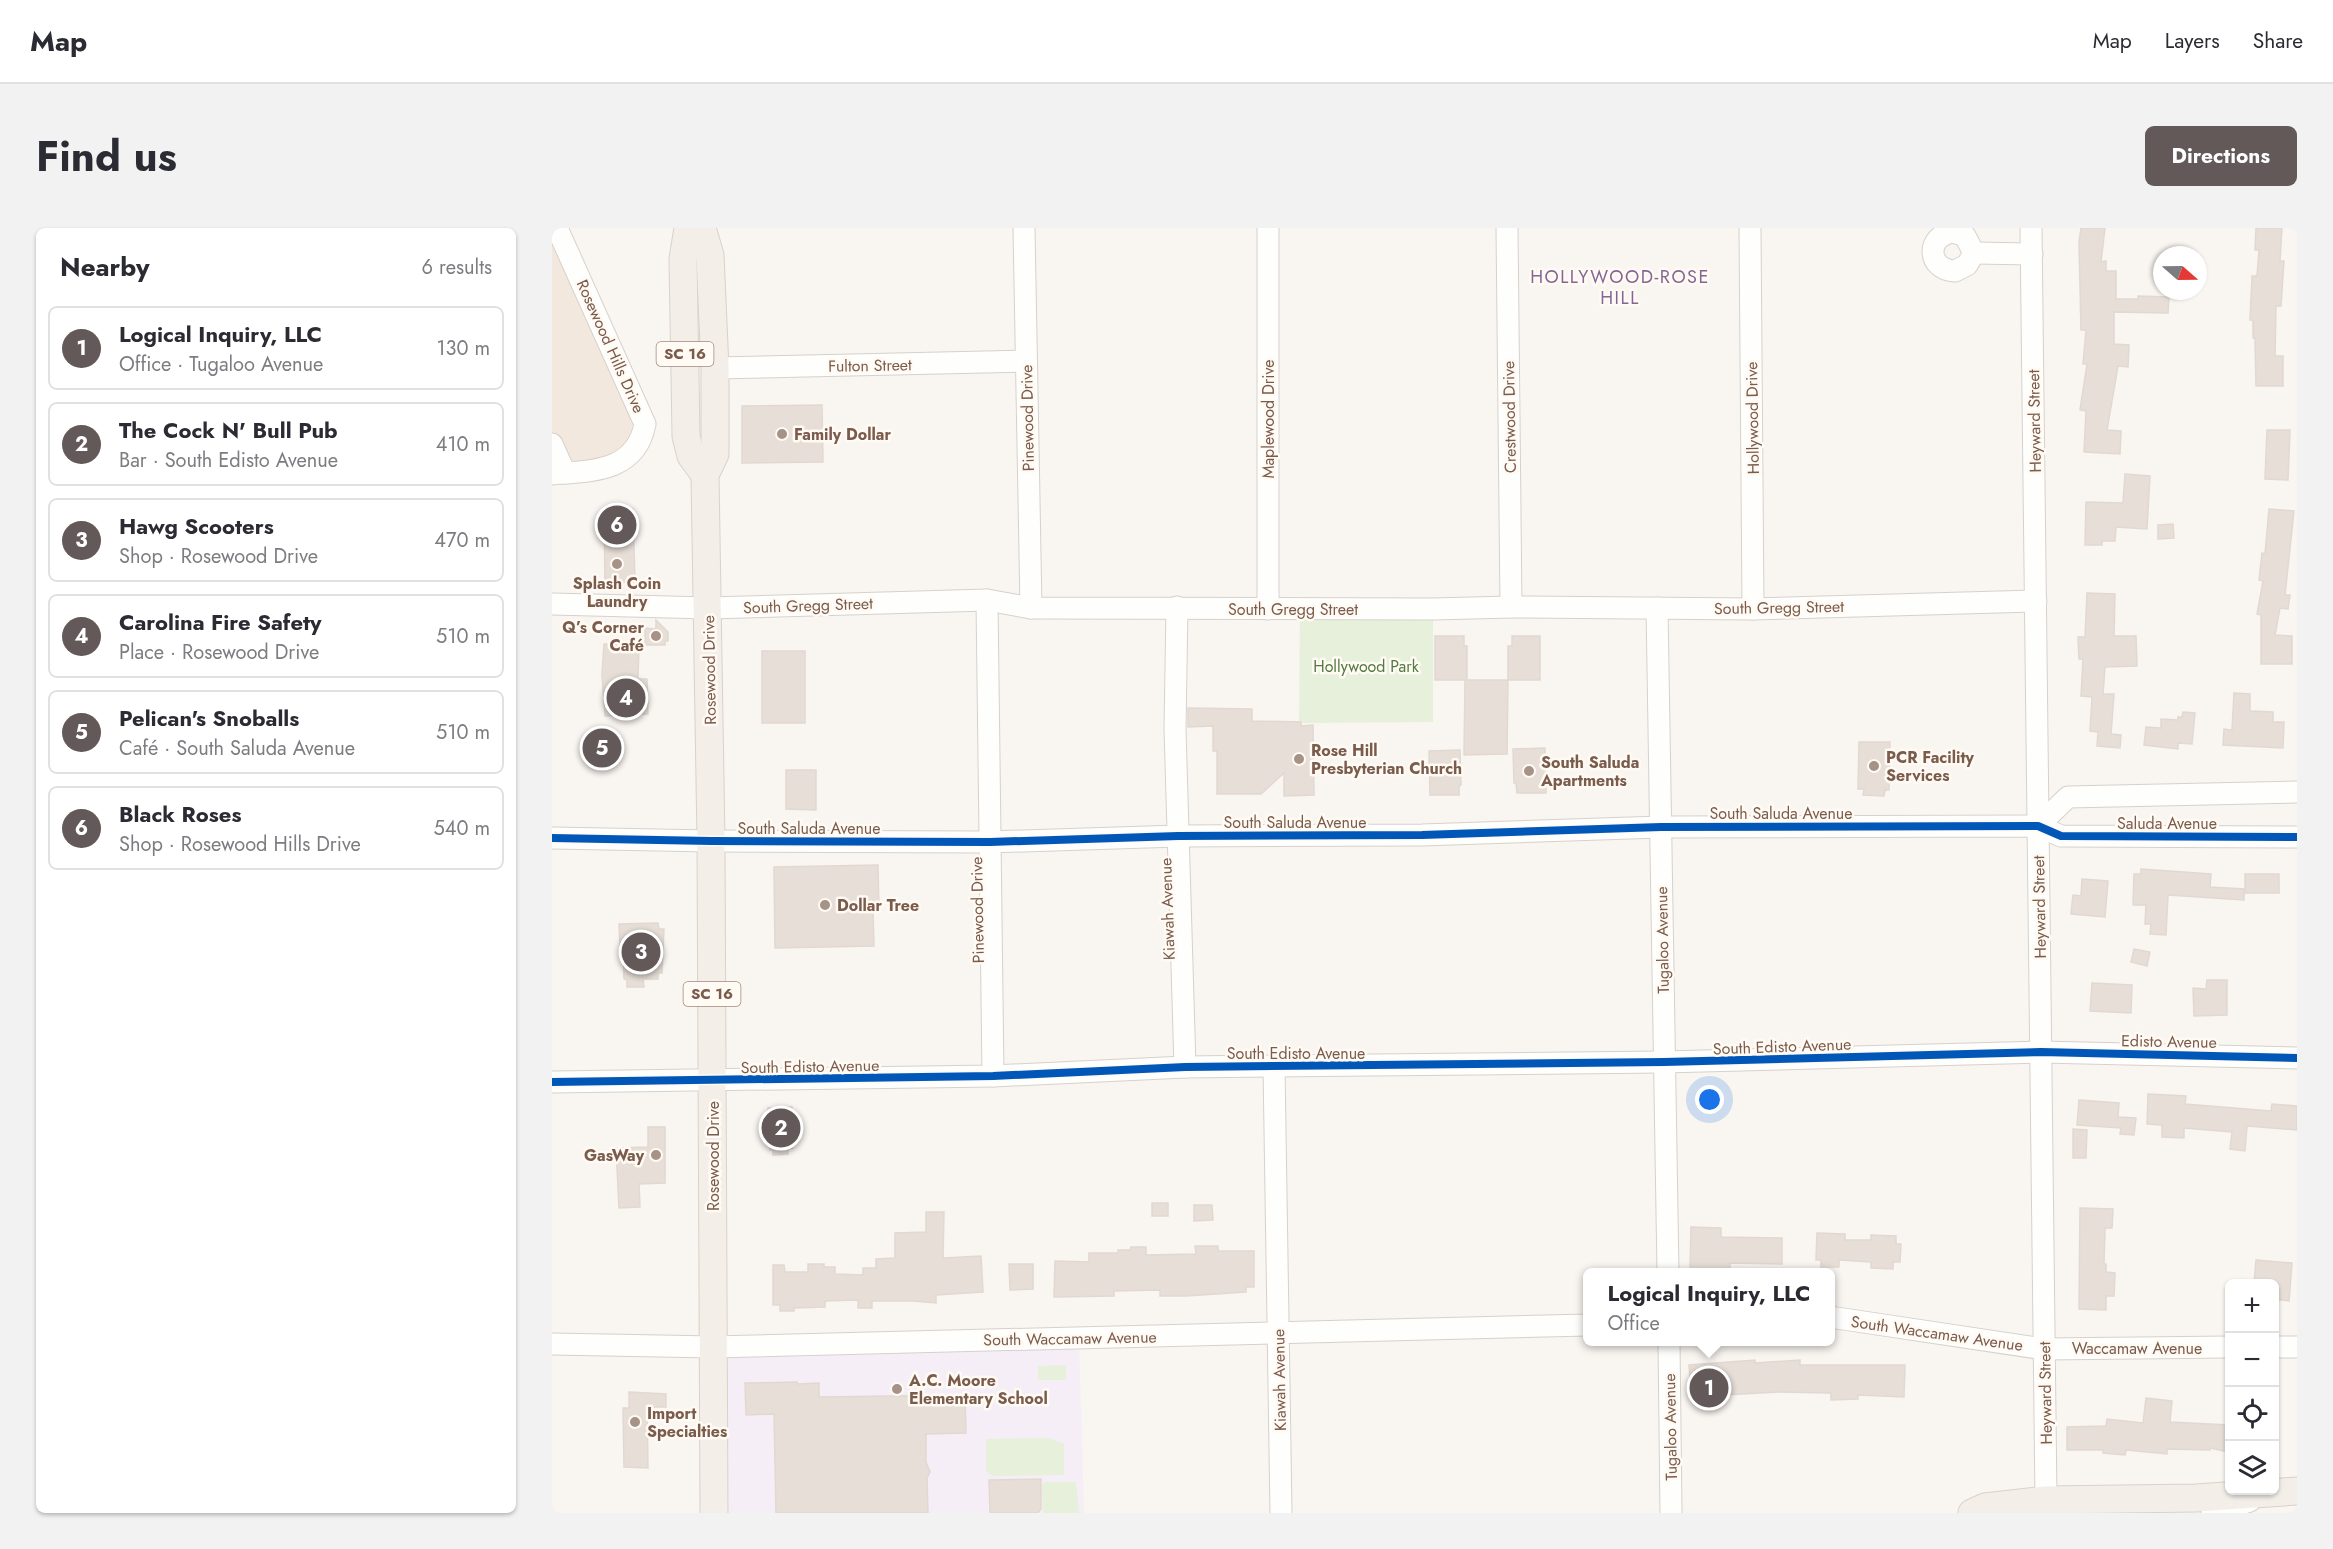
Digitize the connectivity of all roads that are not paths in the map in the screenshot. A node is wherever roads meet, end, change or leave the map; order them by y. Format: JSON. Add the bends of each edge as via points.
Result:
{"nodes":[{"id":1,"x":558,"y":228,"type":"edge"},
{"id":2,"x":688,"y":228,"type":"edge"},
{"id":3,"x":702,"y":228,"type":"edge"},
{"id":4,"x":1024,"y":228,"type":"edge"},
{"id":5,"x":1268,"y":228,"type":"edge"},
{"id":6,"x":1507,"y":228,"type":"edge"},
{"id":7,"x":1750,"y":228,"type":"edge"},
{"id":8,"x":2031,"y":228,"type":"edge"},
{"id":9,"x":552,"y":231,"type":"edge"},
{"id":10,"x":1974,"y":253,"type":"dead end"},
{"id":11,"x":2032,"y":254,"type":"junction"},
{"id":12,"x":1026,"y":361,"type":"junction"},
{"id":13,"x":715,"y":368,"type":"junction"},
{"id":14,"x":552,"y":444,"type":"edge"},
{"id":15,"x":558,"y":473,"type":"edge"},
{"id":16,"x":705,"y":475,"type":"junction"},
{"id":17,"x":987,"y":600,"type":"junction"},
{"id":18,"x":2036,"y":600,"type":"junction"},
{"id":19,"x":552,"y":604,"type":"edge"},
{"id":20,"x":1177,"y":607,"type":"junction"},
{"id":21,"x":1511,"y":607,"type":"junction"},
{"id":22,"x":708,"y":608,"type":"junction"},
{"id":23,"x":1031,"y":608,"type":"junction"},
{"id":24,"x":1657,"y":608,"type":"junction"},
{"id":25,"x":1268,"y":609,"type":"junction"},
{"id":26,"x":1753,"y":609,"type":"junction"},
{"id":27,"x":2297,"y":792,"type":"edge"},
{"id":28,"x":2038,"y":826,"type":"junction"},
{"id":29,"x":1661,"y":827,"type":"junction"},
{"id":30,"x":1178,"y":836,"type":"junction"},
{"id":31,"x":2297,"y":837,"type":"edge"},
{"id":32,"x":552,"y":838,"type":"edge"},
{"id":33,"x":711,"y":841,"type":"junction"},
{"id":34,"x":990,"y":842,"type":"junction"},
{"id":35,"x":2041,"y":1052,"type":"junction"},
{"id":36,"x":2297,"y":1058,"type":"edge"},
{"id":37,"x":1664,"y":1062,"type":"junction"},
{"id":38,"x":1274,"y":1066,"type":"junction"},
{"id":39,"x":1185,"y":1067,"type":"junction"},
{"id":40,"x":993,"y":1076,"type":"junction"},
{"id":41,"x":712,"y":1081,"type":"junction"},
{"id":42,"x":552,"y":1082,"type":"edge"},
{"id":43,"x":1668,"y":1268,"type":"edge"},
{"id":44,"x":1835,"y":1318,"type":"edge"},
{"id":45,"x":1583,"y":1325,"type":"edge"},
{"id":46,"x":1278,"y":1332,"type":"junction"},
{"id":47,"x":552,"y":1344,"type":"edge"},
{"id":48,"x":1669,"y":1346,"type":"edge"},
{"id":49,"x":713,"y":1347,"type":"junction"},
{"id":50,"x":2225,"y":1347,"type":"edge"},
{"id":51,"x":2279,"y":1347,"type":"edge"},
{"id":52,"x":2297,"y":1347,"type":"edge"},
{"id":53,"x":2044,"y":1348,"type":"junction"},
{"id":54,"x":2285,"y":1492,"type":"edge"},
{"id":55,"x":2048,"y":1507,"type":"edge"},
{"id":56,"x":714,"y":1513,"type":"edge"},
{"id":57,"x":1281,"y":1513,"type":"edge"},
{"id":58,"x":1671,"y":1513,"type":"edge"},
{"id":59,"x":1972,"y":1513,"type":"edge"},
{"id":60,"x":2212,"y":1513,"type":"edge"}],
"edges":[{"from":1,"to":9,"type":"street"},
{"from":1,"to":15,"type":"street","name":"Rosewood Hills Drive","via":[[645,424],[636,449],[605,469]]},
{"from":2,"to":16,"type":"main road","number":"SC 16","via":[[683,259],[686,436],[691,456]]},
{"from":3,"to":13,"type":"main road","name":"Rosewood Drive","number":"SC 16","via":[[710,255]]},
{"from":4,"to":12,"type":"street","name":"Pinewood Drive"},
{"from":5,"to":25,"type":"street","name":"Maplewood Drive"},
{"from":6,"to":21,"type":"street","name":"Crestwood Drive"},
{"from":7,"to":26,"type":"street","name":"Hollywood Drive"},
{"from":8,"to":11,"type":"street","name":"Heyward Street"},
{"from":10,"to":11,"type":"street"},
{"from":11,"to":18,"type":"street","name":"Heyward Street"},
{"from":12,"to":13,"type":"street","name":"Fulton Street"},
{"from":12,"to":23,"type":"street","name":"Pinewood Drive"},
{"from":13,"to":16,"type":"main road","name":"Rosewood Drive","number":"SC 16","via":[[715,454]]},
{"from":14,"to":15,"type":"street"},
{"from":16,"to":22,"type":"main road","name":"Rosewood Drive","number":"SC 16"},
{"from":17,"to":22,"type":"street","name":"South Gregg Street"},
{"from":17,"to":23,"type":"street","name":"South Gregg Street"},
{"from":17,"to":34,"type":"street","name":"Pinewood Drive"},
{"from":18,"to":26,"type":"street","name":"South Gregg Street"},
{"from":18,"to":28,"type":"street","name":"Heyward Street"},
{"from":19,"to":22,"type":"street","name":"South Gregg Street"},
{"from":20,"to":23,"type":"street","name":"South Gregg Street"},
{"from":20,"to":25,"type":"street","name":"South Gregg Street"},
{"from":20,"to":30,"type":"street","name":"Kiawah Avenue"},
{"from":21,"to":24,"type":"street","name":"South Gregg Street"},
{"from":21,"to":25,"type":"street","name":"South Gregg Street"},
{"from":22,"to":33,"type":"main road","name":"Rosewood Drive","number":"SC 16"},
{"from":24,"to":26,"type":"street","name":"South Gregg Street"},
{"from":24,"to":29,"type":"street","name":"Tugaloo Avenue"},
{"from":27,"to":28,"type":"street","name":"Saluda Avenue","via":[[2068,797]]},
{"from":28,"to":29,"type":"street","name":"South Saluda Avenue"},
{"from":28,"to":31,"type":"street","name":"Saluda Avenue","via":[[2061,836]]},
{"from":28,"to":35,"type":"street","name":"Heyward Street"},
{"from":29,"to":30,"type":"street","name":"South Saluda Avenue","via":[[1422,835]]},
{"from":29,"to":37,"type":"street","name":"Tugaloo Avenue"},
{"from":30,"to":34,"type":"street","name":"South Saluda Avenue"},
{"from":30,"to":39,"type":"street","name":"Kiawah Avenue"},
{"from":32,"to":33,"type":"street","name":"South Saluda Avenue"},
{"from":33,"to":34,"type":"street","name":"South Saluda Avenue"},
{"from":33,"to":41,"type":"main road","name":"Rosewood Drive","number":"SC 16"},
{"from":34,"to":40,"type":"street","name":"Pinewood Drive"},
{"from":35,"to":36,"type":"street","name":"Edisto Avenue"},
{"from":35,"to":37,"type":"street","name":"South Edisto Avenue"},
{"from":35,"to":53,"type":"street","name":"Heyward Street"},
{"from":37,"to":38,"type":"street","name":"South Edisto Avenue"},
{"from":37,"to":43,"type":"street","name":"Tugaloo Avenue"},
{"from":38,"to":39,"type":"street","name":"South Edisto Avenue"},
{"from":38,"to":46,"type":"street","name":"Kiawah Avenue"},
{"from":39,"to":40,"type":"street","name":"South Edisto Avenue"},
{"from":40,"to":41,"type":"street","name":"South Edisto Avenue"},
{"from":41,"to":42,"type":"street","name":"South Edisto Avenue"},
{"from":41,"to":49,"type":"main road","name":"Rosewood Drive","number":"SC 16"},
{"from":44,"to":53,"type":"street","name":"South Waccamaw Avenue"},
{"from":45,"to":46,"type":"street","name":"South Waccamaw Avenue"},
{"from":46,"to":49,"type":"street","name":"South Waccamaw Avenue"},
{"from":46,"to":57,"type":"street","name":"Kiawah Avenue"},
{"from":47,"to":49,"type":"street","name":"South Waccamaw Avenue"},
{"from":48,"to":58,"type":"street","name":"Tugaloo Avenue"},
{"from":49,"to":56,"type":"main road","name":"Rosewood Drive","number":"SC 16"},
{"from":50,"to":53,"type":"street","name":"Waccamaw Avenue"},
{"from":51,"to":52,"type":"street"},
{"from":53,"to":55,"type":"street","name":"Heyward Street"},
{"from":54,"to":55,"type":"main road"},
{"from":54,"to":60,"type":"street"},
{"from":55,"to":59,"type":"main road","via":[[1985,1507]]}]}
